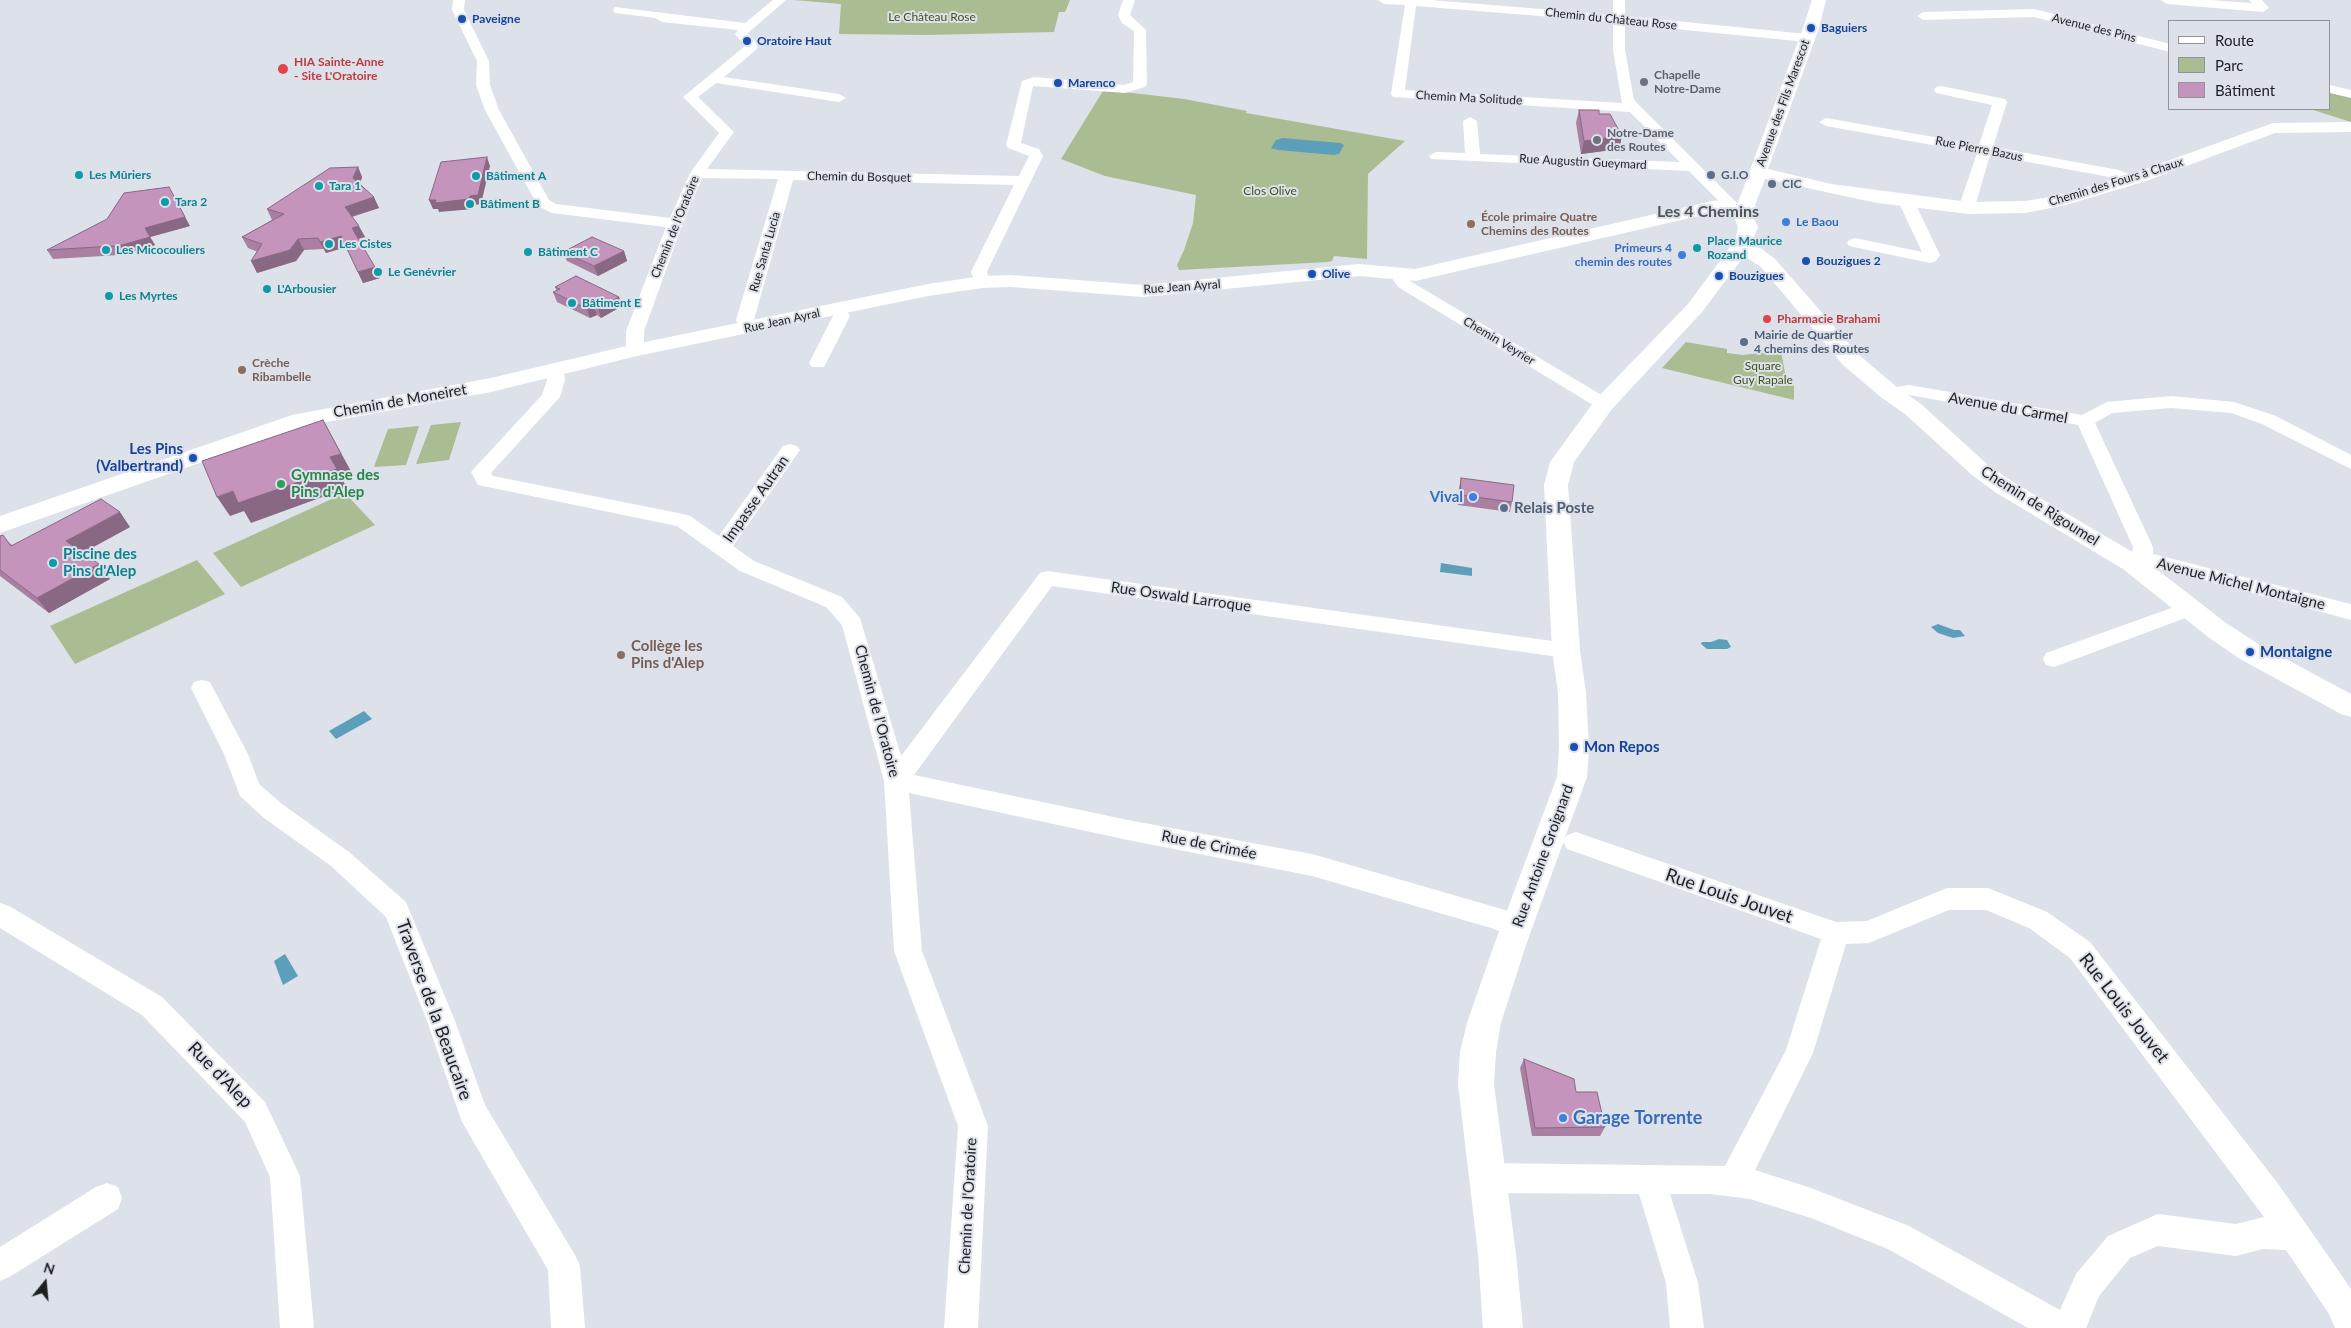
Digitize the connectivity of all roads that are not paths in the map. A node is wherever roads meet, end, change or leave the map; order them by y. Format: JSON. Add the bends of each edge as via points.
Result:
{"nodes":[{"id":1,"x":458,"y":0,"type":"edge"},
{"id":2,"x":780,"y":0,"type":"edge"},
{"id":3,"x":1129,"y":0,"type":"edge"},
{"id":4,"x":1384,"y":0,"type":"edge"},
{"id":5,"x":1619,"y":0,"type":"edge"},
{"id":6,"x":1819,"y":0,"type":"edge"},
{"id":7,"x":2024,"y":0,"type":"edge"},
{"id":8,"x":2167,"y":0,"type":"edge"},
{"id":9,"x":2255,"y":0,"type":"edge"},
{"id":10,"x":1411,"y":1,"type":"edge"},
{"id":11,"x":619,"y":10,"type":"dead end"},
{"id":12,"x":2034,"y":13,"type":"junction"},
{"id":13,"x":1923,"y":16,"type":"dead end"},
{"id":14,"x":1620,"y":20,"type":"junction"},
{"id":15,"x":746,"y":28,"type":"junction"},
{"id":16,"x":1807,"y":38,"type":"junction"},
{"id":17,"x":2168,"y":47,"type":"edge"},
{"id":18,"x":713,"y":79,"type":"junction"},
{"id":19,"x":2331,"y":89,"type":"edge"},
{"id":20,"x":1941,"y":90,"type":"dead end"},
{"id":21,"x":2351,"y":94,"type":"edge"},
{"id":22,"x":839,"y":98,"type":"dead end"},
{"id":23,"x":1633,"y":108,"type":"junction"},
{"id":24,"x":1470,"y":120,"type":"dead end"},
{"id":25,"x":1826,"y":122,"type":"dead end"},
{"id":26,"x":2351,"y":127,"type":"edge"},
{"id":27,"x":1983,"y":151,"type":"junction"},
{"id":28,"x":1436,"y":156,"type":"dead end"},
{"id":29,"x":1473,"y":157,"type":"junction"},
{"id":30,"x":1692,"y":167,"type":"junction"},
{"id":31,"x":1758,"y":172,"type":"junction"},
{"id":32,"x":697,"y":173,"type":"junction"},
{"id":33,"x":787,"y":175,"type":"junction"},
{"id":34,"x":2131,"y":180,"type":"junction"},
{"id":35,"x":1022,"y":181,"type":"junction"},
{"id":36,"x":1906,"y":201,"type":"junction"},
{"id":37,"x":1736,"y":207,"type":"junction"},
{"id":38,"x":1969,"y":208,"type":"junction"},
{"id":39,"x":675,"y":223,"type":"junction"},
{"id":40,"x":1855,"y":243,"type":"dead end"},
{"id":41,"x":1740,"y":246,"type":"junction"},
{"id":42,"x":1398,"y":275,"type":"junction"},
{"id":43,"x":982,"y":282,"type":"junction"},
{"id":44,"x":838,"y":309,"type":"junction"},
{"id":45,"x":748,"y":328,"type":"junction"},
{"id":46,"x":636,"y":350,"type":"junction"},
{"id":47,"x":818,"y":363,"type":"dead end"},
{"id":48,"x":555,"y":371,"type":"junction"},
{"id":49,"x":1890,"y":393,"type":"junction"},
{"id":50,"x":1604,"y":404,"type":"junction"},
{"id":51,"x":2085,"y":421,"type":"junction"},
{"id":52,"x":790,"y":450,"type":"dead end"},
{"id":53,"x":2351,"y":463,"type":"edge"},
{"id":54,"x":168,"y":467,"type":"junction"},
{"id":55,"x":0,"y":525,"type":"edge"},
{"id":56,"x":0,"y":531,"type":"edge"},
{"id":57,"x":722,"y":547,"type":"junction"},
{"id":58,"x":2132,"y":563,"type":"junction"},
{"id":59,"x":2188,"y":609,"type":"junction"},
{"id":60,"x":2351,"y":612,"type":"edge"},
{"id":61,"x":1566,"y":650,"type":"junction"},
{"id":62,"x":2054,"y":659,"type":"dead end"},
{"id":63,"x":202,"y":688,"type":"dead end"},
{"id":64,"x":2351,"y":708,"type":"edge"},
{"id":65,"x":896,"y":781,"type":"junction"},
{"id":66,"x":1576,"y":842,"type":"dead end"},
{"id":67,"x":0,"y":914,"type":"edge"},
{"id":68,"x":1517,"y":927,"type":"junction"},
{"id":69,"x":1836,"y":933,"type":"junction"},
{"id":70,"x":1488,"y":1178,"type":"junction"},
{"id":71,"x":1650,"y":1180,"type":"junction"},
{"id":72,"x":1733,"y":1181,"type":"junction"},
{"id":73,"x":108,"y":1198,"type":"dead end"},
{"id":74,"x":2293,"y":1234,"type":"junction"},
{"id":75,"x":0,"y":1265,"type":"edge"},
{"id":76,"x":297,"y":1328,"type":"edge"},
{"id":77,"x":568,"y":1328,"type":"edge"},
{"id":78,"x":961,"y":1328,"type":"edge"},
{"id":79,"x":1503,"y":1328,"type":"edge"},
{"id":80,"x":1687,"y":1328,"type":"edge"},
{"id":81,"x":2060,"y":1328,"type":"edge"},
{"id":82,"x":2069,"y":1328,"type":"edge"},
{"id":83,"x":2351,"y":1328,"type":"edge"}],
"edges":[{"from":1,"to":39,"type":"street","via":[[458,10],[483,62],[483,85],[492,110],[543,203],[552,208]]},
{"from":2,"to":15,"type":"street"},
{"from":3,"to":35,"type":"street","via":[[1124,15],[1140,30],[1140,84],[1125,89],[1034,81],[1026,84],[1013,145],[1034,152],[1036,156]]},
{"from":4,"to":10,"type":"street","name":"Chemin du Château Rose"},
{"from":5,"to":14,"type":"street"},
{"from":6,"to":16,"type":"main road","name":"Avenue des Fils Marescot"},
{"from":7,"to":12,"type":"street","name":"Avenue des Pins"},
{"from":8,"to":9,"type":"street","via":[[2263,8]]},
{"from":10,"to":14,"type":"street","name":"Chemin du Château Rose"},
{"from":10,"to":23,"type":"street","name":"Chemin Ma Solitude","via":[[1398,94]]},
{"from":11,"to":15,"type":"street"},
{"from":12,"to":13,"type":"street"},
{"from":12,"to":17,"type":"street","name":"Avenue des Pins"},
{"from":14,"to":16,"type":"street","name":"Chemin du Château Rose"},
{"from":14,"to":23,"type":"street","via":[[1619,50],[1627,101]]},
{"from":15,"to":18,"type":"street","name":"Chemin de l'Oratoire","via":[[741,34],[752,45],[751,49]]},
{"from":16,"to":31,"type":"main road","name":"Avenue des Fils Marescot"},
{"from":18,"to":22,"type":"street"},
{"from":18,"to":32,"type":"street","name":"Chemin de l'Oratoire","via":[[690,97],[727,132]]},
{"from":19,"to":21,"type":"street"},
{"from":20,"to":27,"type":"street","via":[[2000,102]]},
{"from":23,"to":30,"type":"street"},
{"from":24,"to":29,"type":"street"},
{"from":25,"to":27,"type":"street","name":"Rue Pierre Bazus"},
{"from":26,"to":34,"type":"main road","name":"Chemin des Fours à Chaux","via":[[2273,128]]},
{"from":27,"to":34,"type":"street","name":"Rue Pierre Bazus","via":[[2119,174]]},
{"from":27,"to":38,"type":"street"},
{"from":28,"to":29,"type":"street","name":"Rue Augustin Gueymard"},
{"from":29,"to":30,"type":"street","name":"Rue Augustin Gueymard"},
{"from":30,"to":37,"type":"street"},
{"from":31,"to":36,"type":"main road","name":"Chemin des Fours à Chaux","via":[[1831,189]]},
{"from":31,"to":37,"type":"main road","name":"Avenue des Fils Marescot"},
{"from":32,"to":33,"type":"street","name":"Chemin du Bosquet"},
{"from":32,"to":39,"type":"street","name":"Chemin de l'Oratoire"},
{"from":33,"to":35,"type":"street","name":"Chemin du Bosquet"},
{"from":33,"to":45,"type":"street","name":"Rue Santa Lucia","via":[[746,320]]},
{"from":34,"to":38,"type":"main road","name":"Chemin des Fours à Chaux","via":[[2039,205]]},
{"from":35,"to":43,"type":"street","via":[[979,272]]},
{"from":36,"to":38,"type":"main road","name":"Chemin des Fours à Chaux"},
{"from":36,"to":40,"type":"street","via":[[1932,255],[1930,258]]},
{"from":37,"to":41,"type":"main road","name":"Rue Antoine Groignard","via":[[1748,226]]},
{"from":37,"to":42,"type":"main road","name":"Rue Jean Ayral","via":[[1704,208],[1566,242]]},
{"from":39,"to":46,"type":"street","name":"Chemin de l'Oratoire","via":[[635,331]]},
{"from":41,"to":49,"type":"main road","name":"Chemin de Rigoumel","via":[[1776,271],[1851,360]]},
{"from":41,"to":50,"type":"main road","name":"Rue Antoine Groignard","via":[[1700,302]]},
{"from":42,"to":43,"type":"main road","name":"Rue Jean Ayral","via":[[1359,270],[1143,291]]},
{"from":42,"to":50,"type":"street","name":"Chemin Veyrier","via":[[1404,284]]},
{"from":43,"to":44,"type":"main road","name":"Rue Jean Ayral"},
{"from":44,"to":45,"type":"main road","name":"Rue Jean Ayral"},
{"from":44,"to":47,"type":"street","via":[[842,316]]},
{"from":45,"to":46,"type":"main road","name":"Rue Jean Ayral"},
{"from":46,"to":48,"type":"main road","name":"Chemin de Moneiret"},
{"from":48,"to":54,"type":"main road","name":"Chemin de Moneiret","via":[[300,420]]},
{"from":48,"to":57,"type":"street","name":"Chemin de l'Oratoire","via":[[551,397],[481,472],[484,481],[683,521]]},
{"from":49,"to":51,"type":"street","name":"Avenue du Carmel","via":[[1909,390]]},
{"from":49,"to":58,"type":"main road","name":"Chemin de Rigoumel","via":[[1913,409],[1980,470]]},
{"from":50,"to":61,"type":"main road","name":"Rue Antoine Groignard","via":[[1562,462],[1556,485]]},
{"from":51,"to":53,"type":"street","name":"Avenue du Carmel","via":[[2107,408],[2171,402],[2234,408],[2269,420]]},
{"from":51,"to":58,"type":"street","via":[[2143,547],[2142,556]]},
{"from":52,"to":57,"type":"street","name":"Impasse Autran"},
{"from":54,"to":55,"type":"main road","name":"Chemin de Moneiret"},
{"from":54,"to":56,"type":"main road","name":"Chemin de Moneiret"},
{"from":57,"to":65,"type":"street","name":"Chemin de l'Oratoire","via":[[747,566],[834,602],[852,623]]},
{"from":58,"to":59,"type":"main road","name":"Chemin de Rigoumel"},
{"from":58,"to":60,"type":"street","name":"Avenue Michel Montaigne","via":[[2148,560],[2170,564]]},
{"from":59,"to":62,"type":"street"},
{"from":59,"to":64,"type":"main road","name":"Chemin de Rigoumel","via":[[2250,652]]},
{"from":61,"to":65,"type":"street","name":"Rue Oswald Larroque","via":[[1047,578]]},
{"from":61,"to":68,"type":"main road","name":"Rue Antoine Groignard","via":[[1572,693],[1572,777]]},
{"from":63,"to":77,"type":"street","name":"Traverse de la Beaucaire","via":[[236,754],[249,789],[273,811],[340,859],[397,910],[441,1021],[472,1112],[564,1266]]},
{"from":65,"to":68,"type":"street","name":"Rue de Crimée","via":[[1312,865],[1496,918]]},
{"from":65,"to":78,"type":"street","name":"Chemin de l'Oratoire","via":[[908,951],[973,1126]]},
{"from":66,"to":69,"type":"street","name":"Rue Louis Jouvet"},
{"from":67,"to":76,"type":"street","name":"Rue d'Alep","via":[[152,1006],[255,1112],[285,1176]]},
{"from":68,"to":70,"type":"main road","name":"Rue Antoine Groignard","via":[[1484,1023],[1478,1052],[1476,1084]]},
{"from":69,"to":72,"type":"street","via":[[1799,1053]]},
{"from":69,"to":74,"type":"street","name":"Rue Louis Jouvet","via":[[1869,932],[1947,899],[1988,899],[2038,920],[2080,950],[2268,1196]]},
{"from":70,"to":71,"type":"street"},
{"from":70,"to":79,"type":"main road","name":"Rue Antoine Groignard"},
{"from":71,"to":72,"type":"street"},
{"from":71,"to":80,"type":"street","via":[[1682,1283]]},
{"from":72,"to":81,"type":"street","via":[[1811,1203],[1898,1237]]},
{"from":73,"to":75,"type":"street"},
{"from":74,"to":82,"type":"street","via":[[2263,1234],[2236,1240],[2158,1230],[2119,1247],[2087,1285]]},
{"from":74,"to":83,"type":"street","name":"Rue Louis Jouvet","via":[[2341,1303]]}]}
